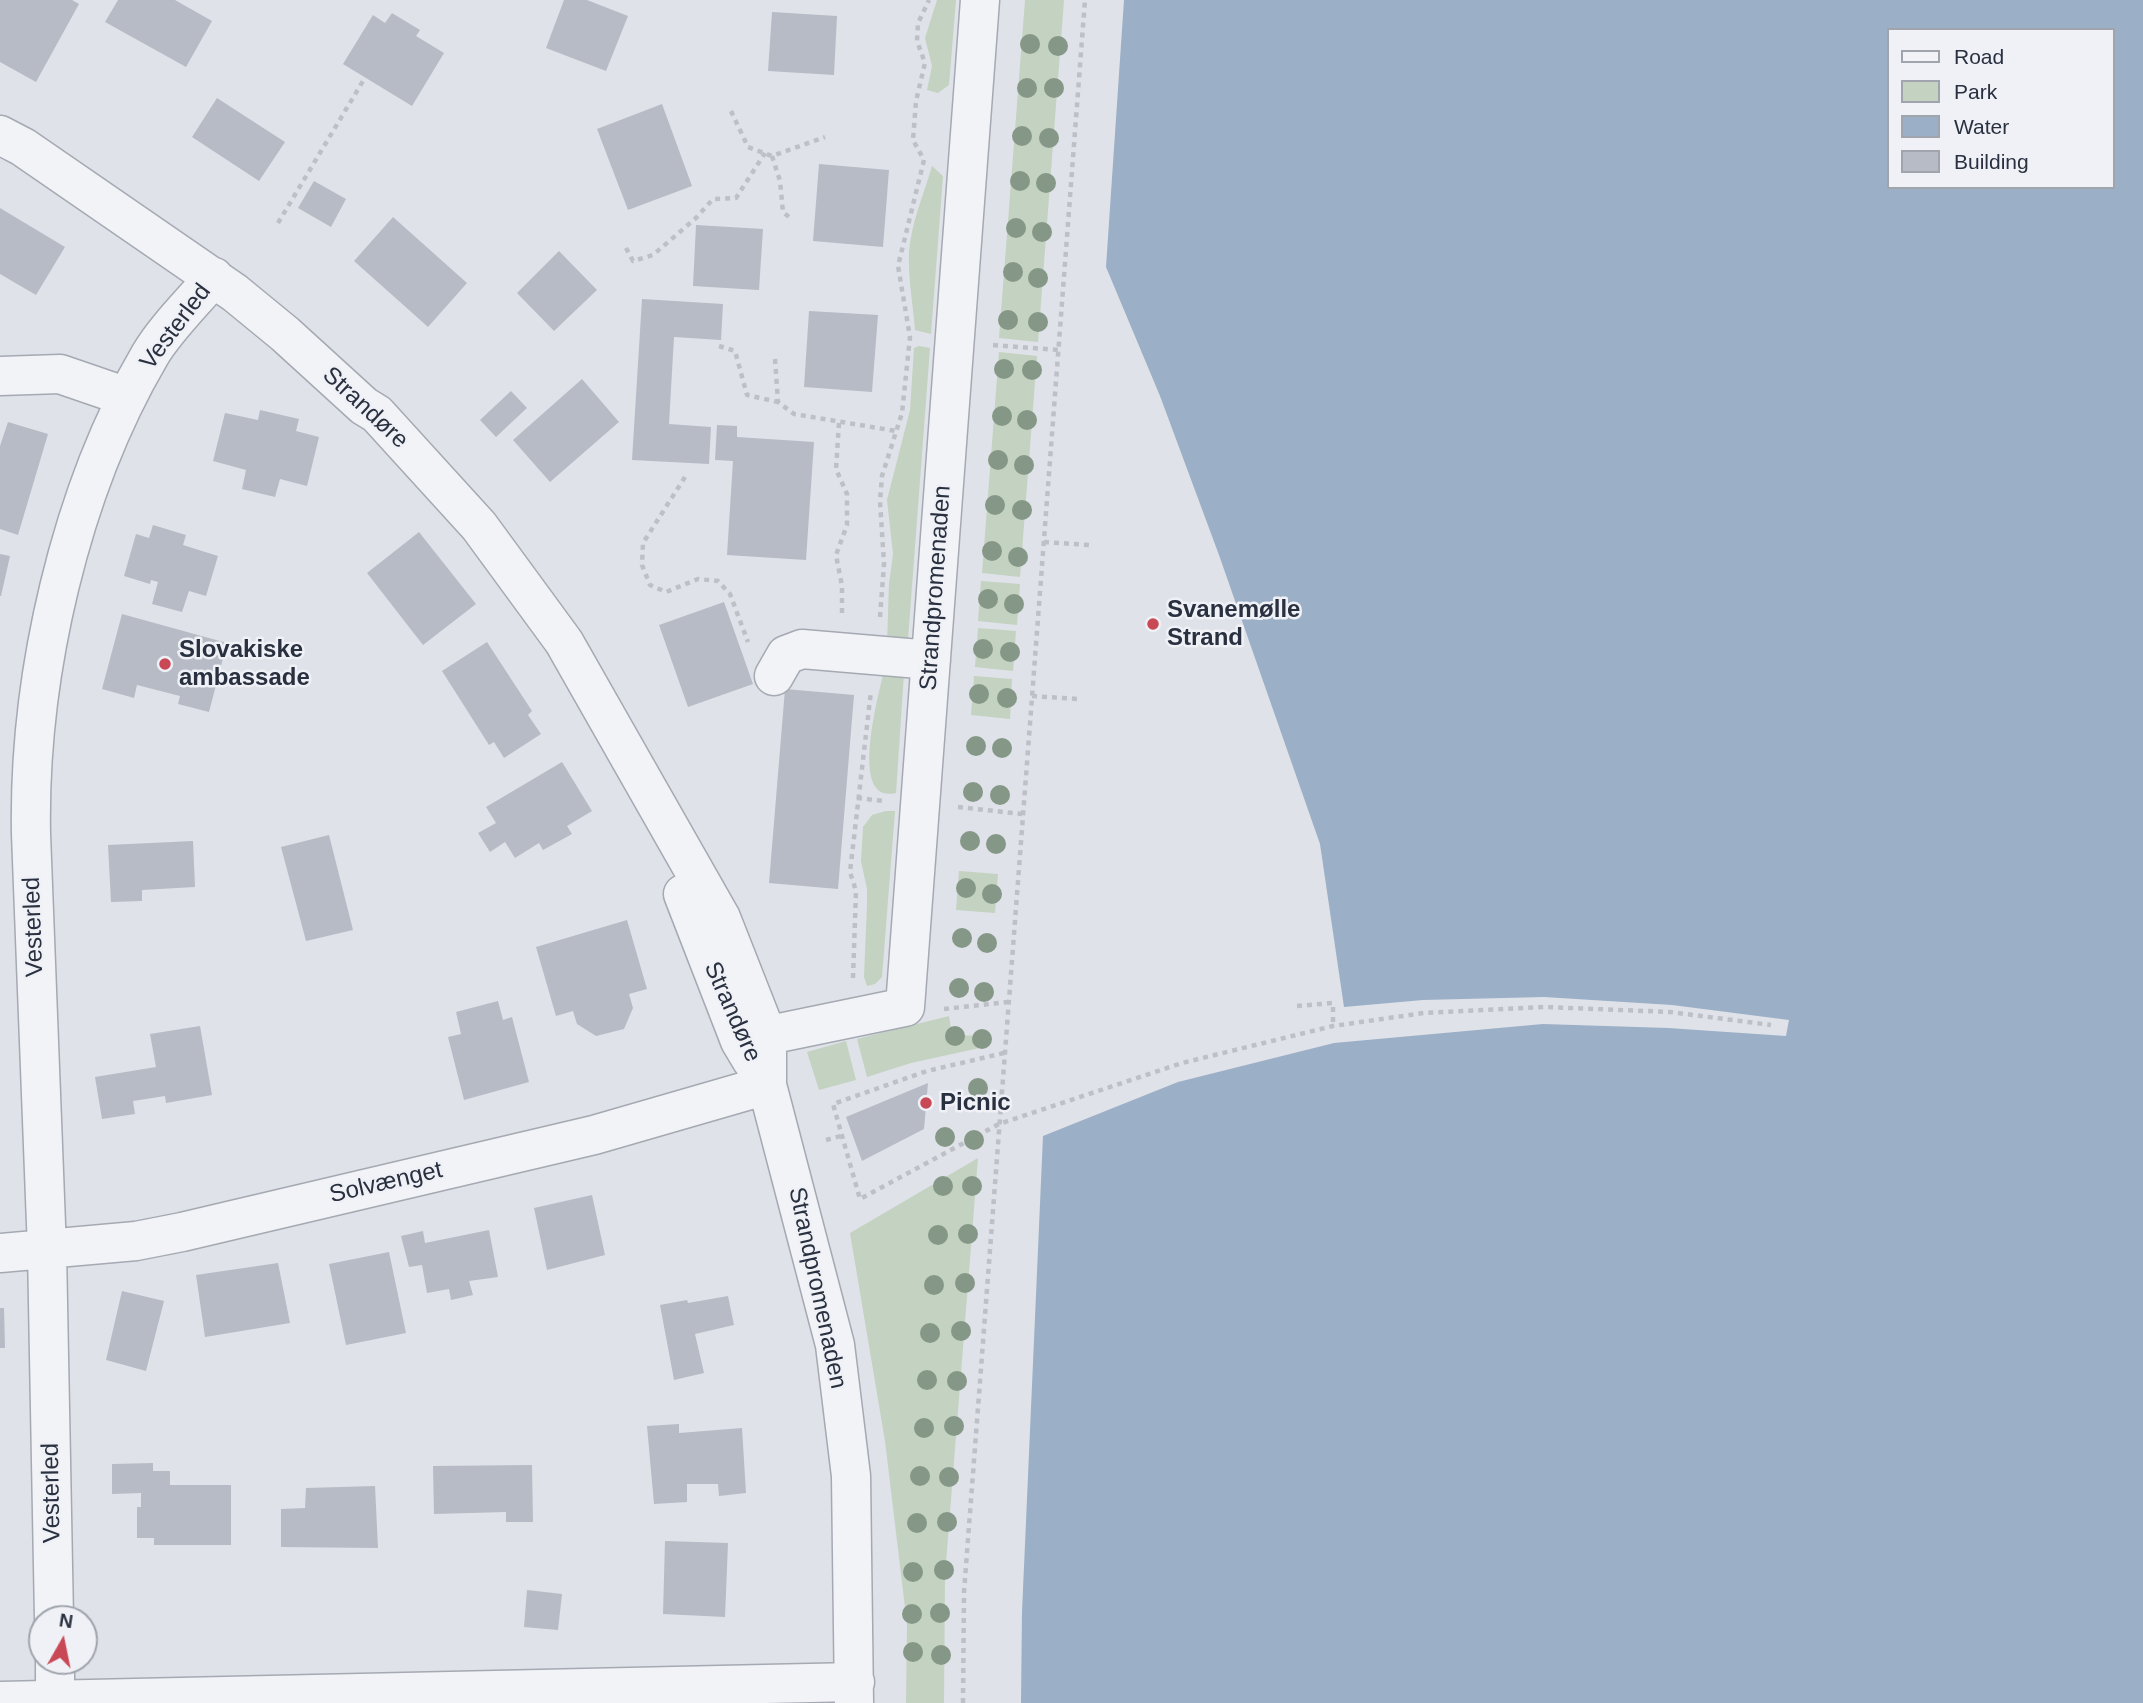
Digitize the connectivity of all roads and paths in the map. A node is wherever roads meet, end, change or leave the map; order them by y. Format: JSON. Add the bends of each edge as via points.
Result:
{"nodes":[{"id":1,"x":929,"y":0,"type":"edge"},
{"id":2,"x":980,"y":0,"type":"edge"},
{"id":3,"x":1085,"y":0,"type":"edge"},
{"id":4,"x":363,"y":81,"type":"dead end"},
{"id":5,"x":731,"y":111,"type":"dead end"},
{"id":6,"x":0,"y":135,"type":"edge"},
{"id":7,"x":825,"y":137,"type":"dead end"},
{"id":8,"x":765,"y":153,"type":"junction"},
{"id":9,"x":772,"y":156,"type":"junction"},
{"id":10,"x":789,"y":217,"type":"dead end"},
{"id":11,"x":278,"y":223,"type":"dead end"},
{"id":12,"x":626,"y":248,"type":"dead end"},
{"id":13,"x":214,"y":277,"type":"junction"},
{"id":14,"x":984,"y":344,"type":"dead end"},
{"id":15,"x":719,"y":346,"type":"dead end"},
{"id":16,"x":1058,"y":350,"type":"junction"},
{"id":17,"x":775,"y":359,"type":"dead end"},
{"id":18,"x":0,"y":376,"type":"edge"},
{"id":19,"x":127,"y":397,"type":"junction"},
{"id":20,"x":779,"y":402,"type":"junction"},
{"id":21,"x":839,"y":423,"type":"junction"},
{"id":22,"x":896,"y":431,"type":"junction"},
{"id":23,"x":685,"y":477,"type":"dead end"},
{"id":24,"x":1044,"y":542,"type":"junction"},
{"id":25,"x":1089,"y":545,"type":"dead end"},
{"id":26,"x":855,"y":616,"type":"dead end"},
{"id":27,"x":867,"y":617,"type":"dead end"},
{"id":28,"x":880,"y":617,"type":"junction"},
{"id":29,"x":757,"y":637,"type":"dead end"},
{"id":30,"x":878,"y":656,"type":"junction"},
{"id":31,"x":931,"y":660,"type":"junction"},
{"id":32,"x":774,"y":676,"type":"dead end"},
{"id":33,"x":1032,"y":696,"type":"junction"},
{"id":34,"x":1078,"y":699,"type":"dead end"},
{"id":35,"x":857,"y":798,"type":"junction"},
{"id":36,"x":895,"y":802,"type":"dead end"},
{"id":37,"x":950,"y":807,"type":"dead end"},
{"id":38,"x":1022,"y":814,"type":"junction"},
{"id":39,"x":1008,"y":1002,"type":"junction"},
{"id":40,"x":1297,"y":1006,"type":"dead end"},
{"id":41,"x":905,"y":1007,"type":"junction"},
{"id":42,"x":859,"y":1016,"type":"junction"},
{"id":43,"x":1333,"y":1026,"type":"junction"},
{"id":44,"x":1771,"y":1026,"type":"dead end"},
{"id":45,"x":753,"y":1038,"type":"junction"},
{"id":46,"x":1004,"y":1053,"type":"junction"},
{"id":47,"x":768,"y":1085,"type":"junction"},
{"id":48,"x":999,"y":1124,"type":"junction"},
{"id":49,"x":841,"y":1136,"type":"junction"},
{"id":50,"x":826,"y":1140,"type":"dead end"},
{"id":51,"x":47,"y":1250,"type":"junction"},
{"id":52,"x":0,"y":1253,"type":"edge"},
{"id":53,"x":54,"y":1605,"type":"edge"},
{"id":54,"x":55,"y":1675,"type":"edge"},
{"id":55,"x":855,"y":1692,"type":"edge"},
{"id":56,"x":0,"y":1701,"type":"edge"},
{"id":57,"x":55,"y":1701,"type":"edge"},
{"id":58,"x":962,"y":1703,"type":"edge"}],
"edges":[{"from":1,"to":22,"type":"path","via":[[918,23],[917,41],[925,63],[913,140],[924,160],[898,266],[910,331]]},
{"from":2,"to":31,"type":"street","name":"Strandpromenaden"},
{"from":3,"to":16,"type":"path"},
{"from":4,"to":11,"type":"path"},
{"from":5,"to":8,"type":"path","via":[[748,147]]},
{"from":6,"to":13,"type":"street","name":"Strandøre"},
{"from":7,"to":9,"type":"path"},
{"from":8,"to":9,"type":"path"},
{"from":8,"to":12,"type":"path","via":[[736,198],[713,199],[653,256],[634,261]]},
{"from":9,"to":10,"type":"path","via":[[783,212]]},
{"from":13,"to":19,"type":"street","name":"Vesterled","via":[[151,352]]},
{"from":13,"to":45,"type":"street","name":"Strandøre","via":[[377,414],[479,526],[564,642],[638,771]]},
{"from":14,"to":16,"type":"path"},
{"from":15,"to":20,"type":"path","via":[[735,351],[747,395]]},
{"from":16,"to":24,"type":"path"},
{"from":17,"to":20,"type":"path"},
{"from":18,"to":19,"type":"street","via":[[60,374]]},
{"from":19,"to":51,"type":"street","name":"Vesterled","via":[[81,509],[55,604],[37,711],[30,799]]},
{"from":20,"to":21,"type":"path","via":[[794,414]]},
{"from":21,"to":22,"type":"path"},
{"from":21,"to":26,"type":"path","via":[[836,469],[847,494],[847,524],[836,555],[842,616]]},
{"from":22,"to":28,"type":"path","via":[[882,476]]},
{"from":23,"to":29,"type":"path","via":[[643,542],[642,565],[650,585],[666,592],[698,579],[718,581],[730,594],[749,644]]},
{"from":24,"to":25,"type":"path"},
{"from":24,"to":33,"type":"path"},
{"from":27,"to":28,"type":"path"},
{"from":28,"to":30,"type":"path"},
{"from":30,"to":31,"type":"street"},
{"from":30,"to":32,"type":"street","via":[[802,649],[786,655]]},
{"from":30,"to":35,"type":"path"},
{"from":31,"to":41,"type":"street","name":"Strandpromenaden"},
{"from":33,"to":34,"type":"path"},
{"from":33,"to":38,"type":"path"},
{"from":35,"to":36,"type":"path"},
{"from":35,"to":42,"type":"path","via":[[850,873],[856,891],[853,980]]},
{"from":37,"to":38,"type":"path"},
{"from":38,"to":39,"type":"path"},
{"from":39,"to":41,"type":"path","via":[[949,1009]]},
{"from":39,"to":46,"type":"path"},
{"from":40,"to":43,"type":"path","via":[[1332,1003]]},
{"from":41,"to":42,"type":"street"},
{"from":42,"to":45,"type":"street"},
{"from":43,"to":44,"type":"path","via":[[1424,1013],[1545,1007],[1670,1012]]},
{"from":43,"to":48,"type":"path","via":[[1182,1063]]},
{"from":45,"to":47,"type":"street","name":"Strandøre"},
{"from":46,"to":48,"type":"path"},
{"from":46,"to":49,"type":"path","via":[[927,1071],[832,1104]]},
{"from":47,"to":51,"type":"street","name":"Solvænget","via":[[594,1135],[182,1232]]},
{"from":47,"to":55,"type":"street","name":"Strandpromenaden","via":[[835,1345],[851,1476]]},
{"from":48,"to":49,"type":"path","via":[[860,1199]]},
{"from":48,"to":58,"type":"path","via":[[964,1592]]},
{"from":49,"to":50,"type":"path"},
{"from":51,"to":52,"type":"street","name":"Solvænget"},
{"from":51,"to":53,"type":"street","name":"Vesterled"},
{"from":54,"to":57,"type":"street"},
{"from":55,"to":57,"type":"street"},
{"from":56,"to":57,"type":"street"}]}
